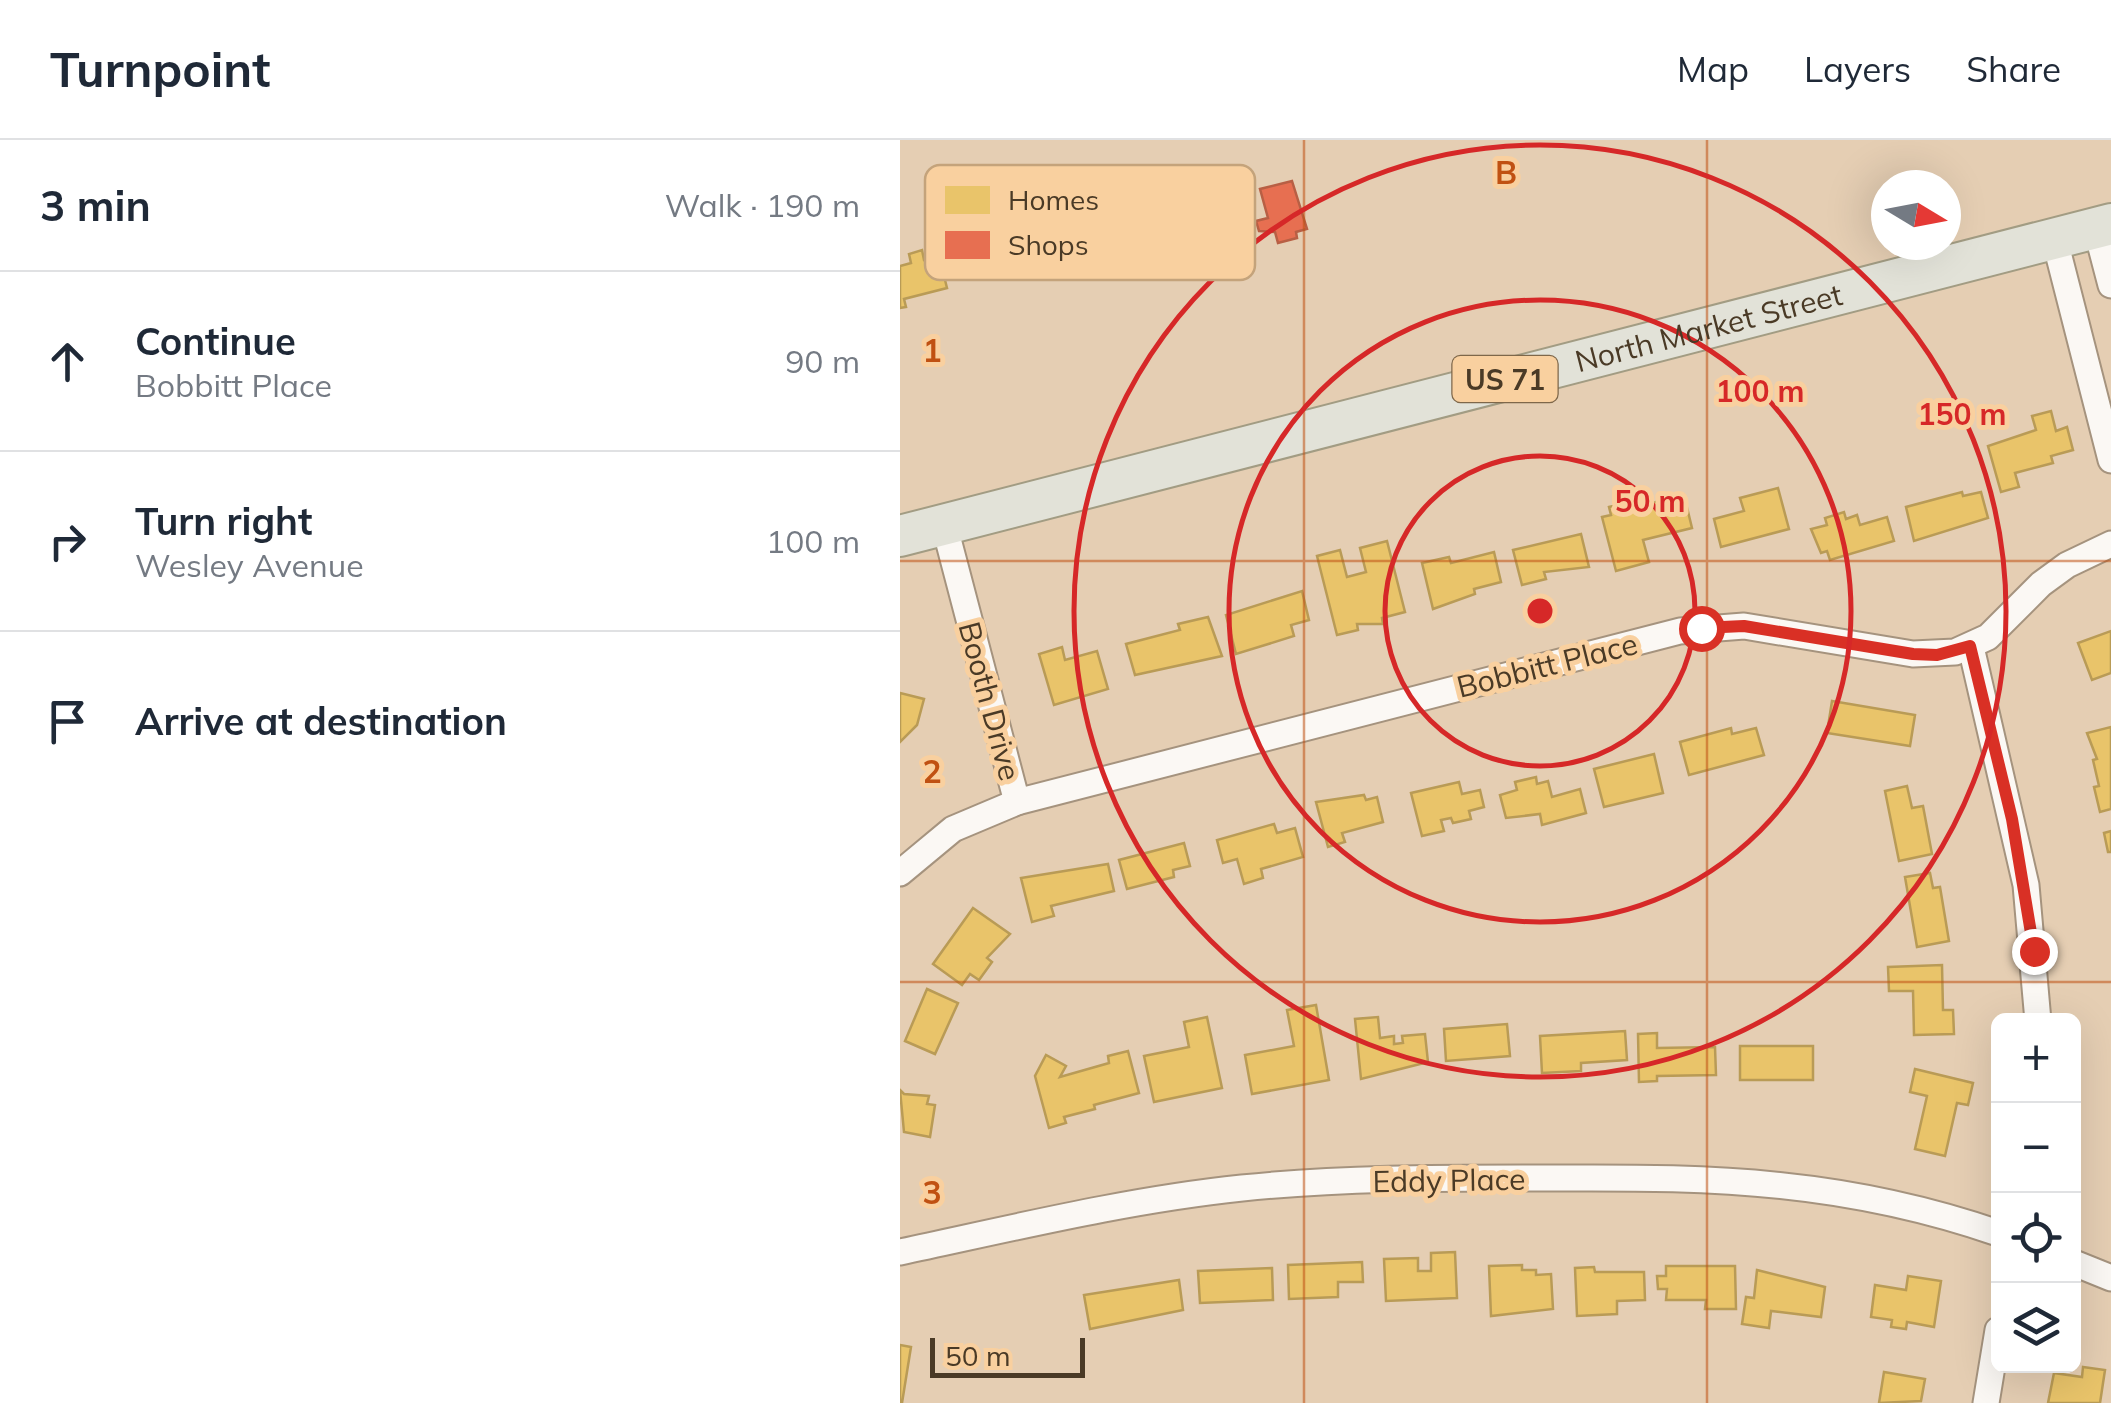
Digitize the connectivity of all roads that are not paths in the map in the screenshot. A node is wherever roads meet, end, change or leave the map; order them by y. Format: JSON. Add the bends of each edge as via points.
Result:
{"nodes":[{"id":1,"x":2103,"y":226,"type":"edge"},
{"id":2,"x":2054,"y":237,"type":"junction"},
{"id":3,"x":2111,"y":286,"type":"edge"},
{"id":4,"x":2111,"y":460,"type":"edge"},
{"id":5,"x":944,"y":524,"type":"junction"},
{"id":6,"x":900,"y":536,"type":"edge"},
{"id":7,"x":2111,"y":544,"type":"edge"},
{"id":8,"x":1970,"y":646,"type":"junction"},
{"id":9,"x":1017,"y":802,"type":"junction"},
{"id":10,"x":900,"y":873,"type":"edge"},
{"id":11,"x":2037,"y":1013,"type":"edge"},
{"id":12,"x":1991,"y":1231,"type":"edge"},
{"id":13,"x":900,"y":1252,"type":"edge"},
{"id":14,"x":2081,"y":1266,"type":"edge"},
{"id":15,"x":2111,"y":1278,"type":"edge"},
{"id":16,"x":1991,"y":1373,"type":"edge"},
{"id":17,"x":1986,"y":1403,"type":"edge"}],
"edges":[{"from":1,"to":2,"type":"main road","name":"North Market Street","number":"US 71"},
{"from":1,"to":3,"type":"street"},
{"from":2,"to":4,"type":"street"},
{"from":2,"to":5,"type":"main road","name":"North Market Street","number":"US 71"},
{"from":5,"to":6,"type":"main road","name":"North Market Street","number":"US 71"},
{"from":5,"to":9,"type":"street","name":"Booth Drive"},
{"from":7,"to":8,"type":"street","name":"Bobbitt Place","via":[[2054,574],[2002,626]]},
{"from":8,"to":9,"type":"street","name":"Bobbitt Place","via":[[1913,654],[1744,626],[1701,628]]},
{"from":8,"to":11,"type":"street","via":[[2026,885]]},
{"from":9,"to":10,"type":"street","name":"Booth Drive","via":[[953,829]]},
{"from":12,"to":13,"type":"street","name":"Eddy Place","via":[[1797,1184],[1716,1177],[1456,1178],[1242,1188]]},
{"from":14,"to":15,"type":"street"},
{"from":16,"to":17,"type":"street"}]}
